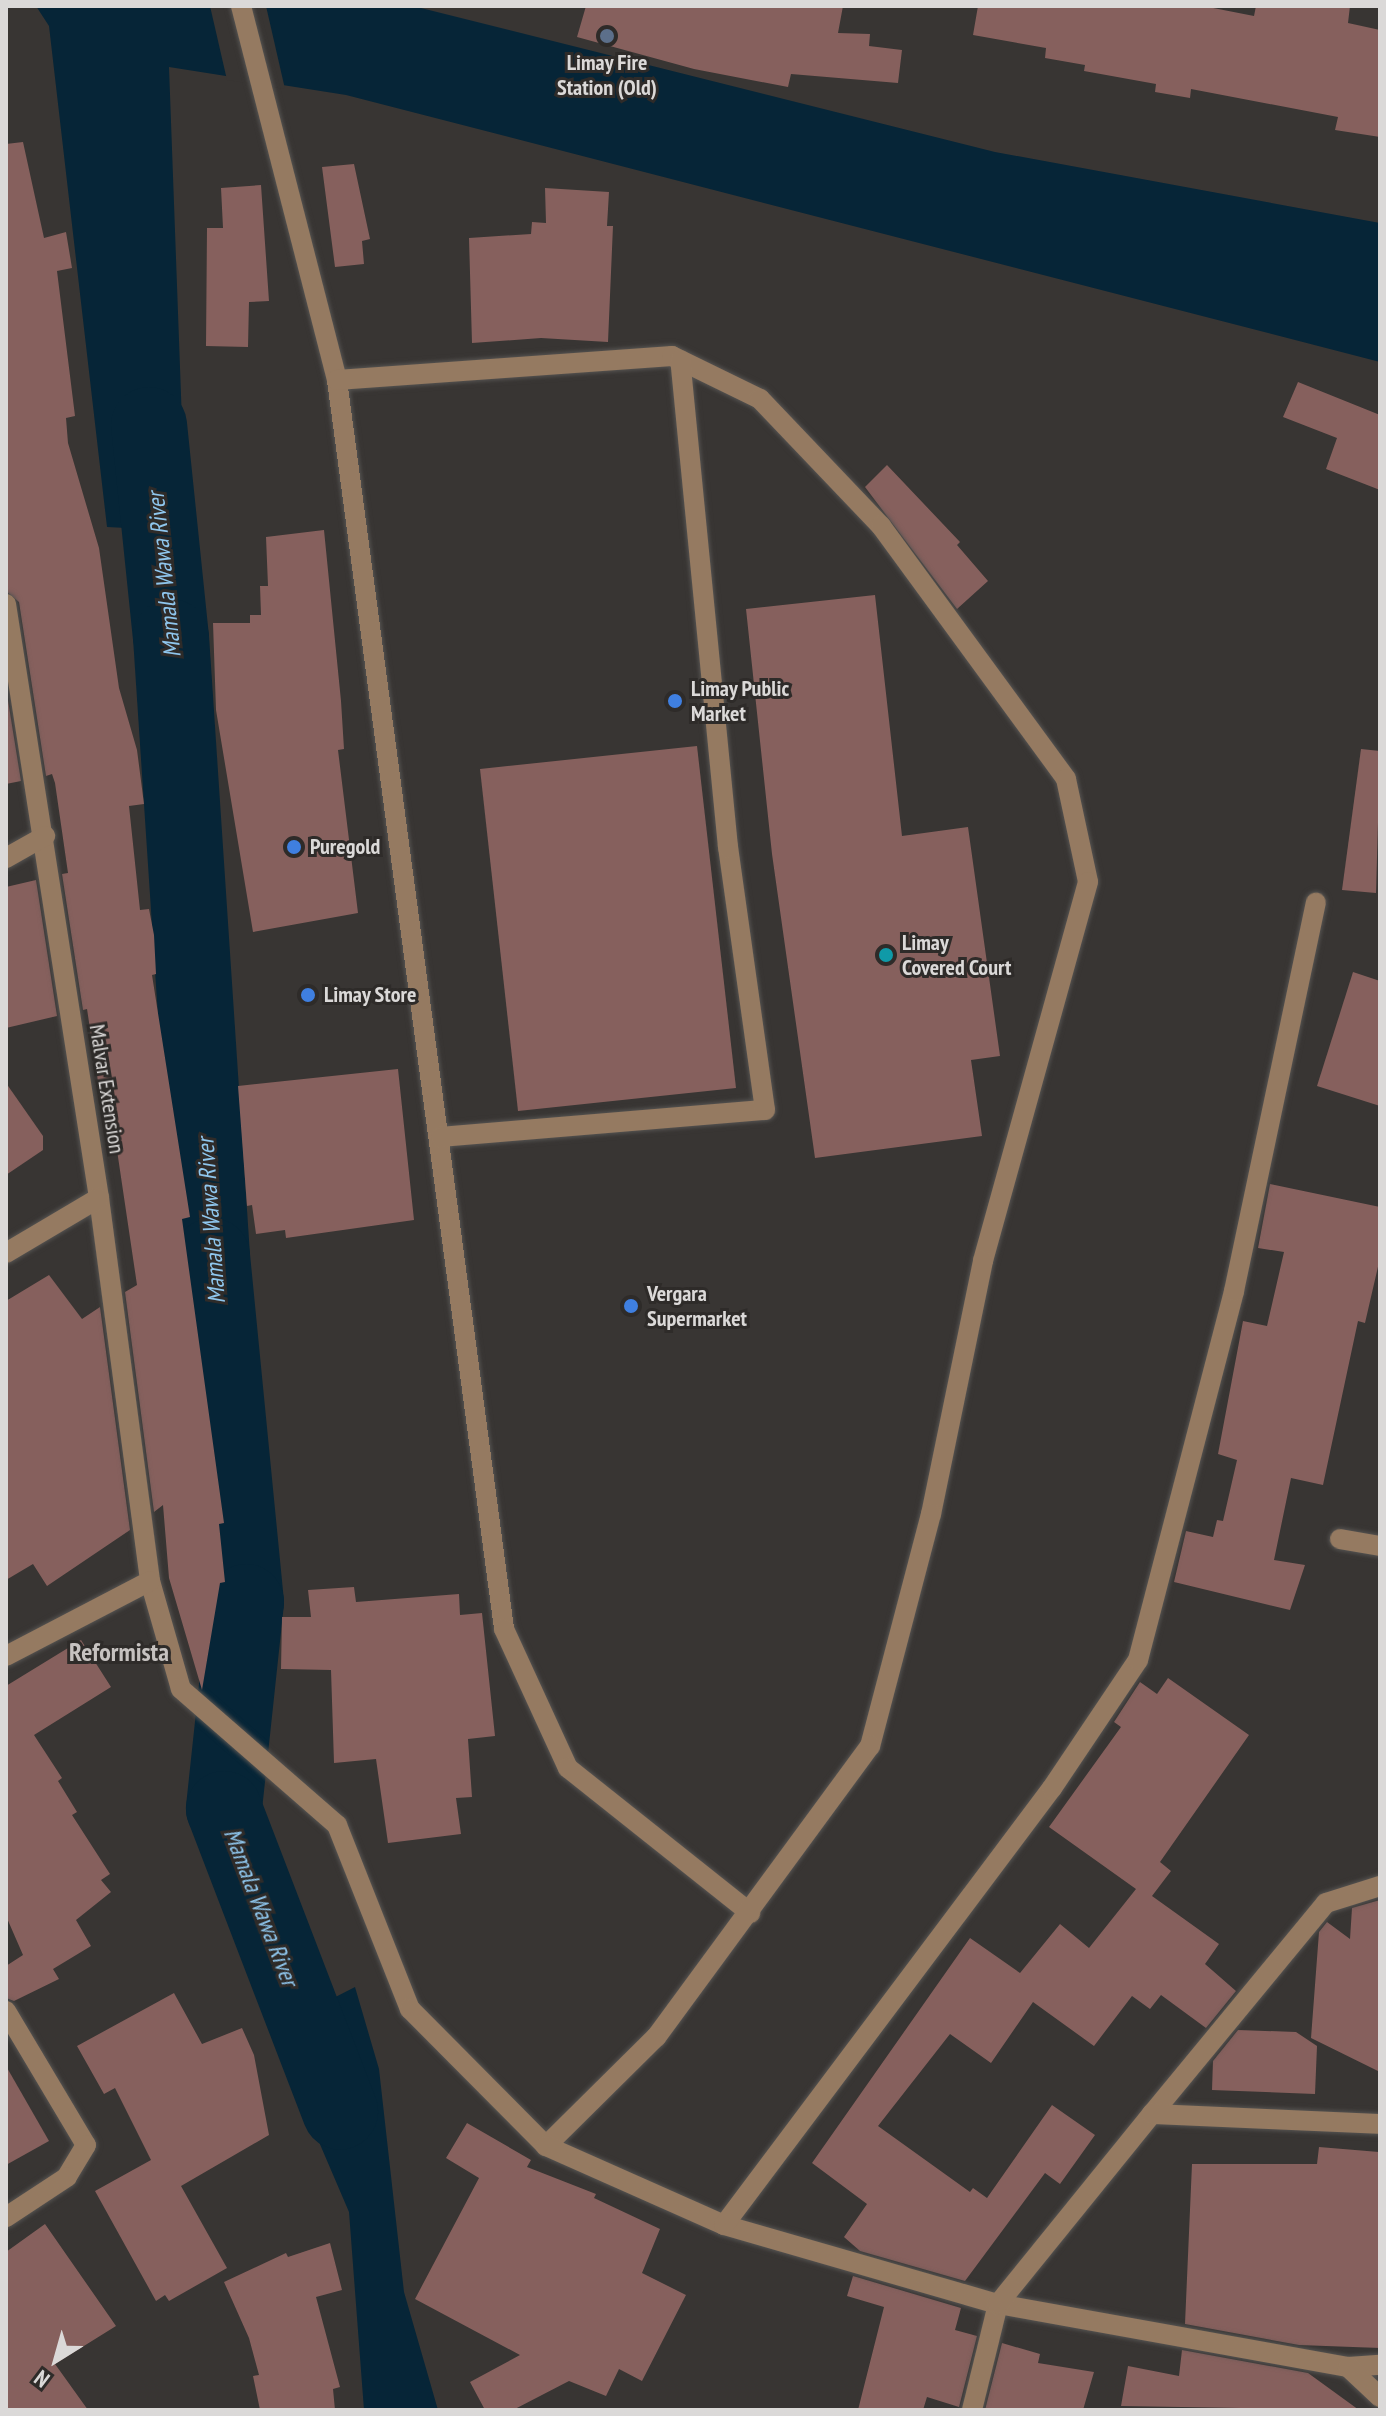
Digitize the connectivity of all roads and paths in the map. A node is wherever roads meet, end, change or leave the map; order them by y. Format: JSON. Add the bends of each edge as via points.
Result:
{"nodes":[{"id":1,"x":241,"y":6,"type":"edge"},
{"id":2,"x":680,"y":360,"type":"junction"},
{"id":3,"x":337,"y":380,"type":"junction"},
{"id":4,"x":6,"y":604,"type":"edge"},
{"id":5,"x":45,"y":836,"type":"junction"},
{"id":6,"x":6,"y":858,"type":"edge"},
{"id":7,"x":1316,"y":903,"type":"dead end"},
{"id":8,"x":441,"y":1137,"type":"junction"},
{"id":9,"x":99,"y":1198,"type":"junction"},
{"id":10,"x":6,"y":1253,"type":"edge"},
{"id":11,"x":1340,"y":1539,"type":"dead end"},
{"id":12,"x":1380,"y":1546,"type":"edge"},
{"id":13,"x":150,"y":1581,"type":"junction"},
{"id":14,"x":6,"y":1656,"type":"edge"},
{"id":15,"x":1380,"y":1886,"type":"edge"},
{"id":16,"x":750,"y":1913,"type":"junction"},
{"id":17,"x":6,"y":2011,"type":"edge"},
{"id":18,"x":1152,"y":2114,"type":"junction"},
{"id":19,"x":1380,"y":2124,"type":"edge"},
{"id":20,"x":546,"y":2146,"type":"junction"},
{"id":21,"x":6,"y":2217,"type":"edge"},
{"id":22,"x":724,"y":2225,"type":"junction"},
{"id":23,"x":998,"y":2304,"type":"junction"},
{"id":24,"x":1380,"y":2365,"type":"edge"},
{"id":25,"x":1348,"y":2367,"type":"junction"},
{"id":26,"x":1380,"y":2397,"type":"edge"},
{"id":27,"x":972,"y":2410,"type":"edge"}],
"edges":[{"from":1,"to":3,"type":"street"},
{"from":2,"to":3,"type":"street","via":[[672,356]]},
{"from":2,"to":8,"type":"street","via":[[728,847],[765,1110]]},
{"from":2,"to":16,"type":"street","via":[[760,399],[881,526],[1066,779],[1088,882],[983,1261],[931,1514],[870,1746]]},
{"from":3,"to":8,"type":"street"},
{"from":4,"to":5,"type":"street","name":"Malvar Extension"},
{"from":5,"to":6,"type":"street"},
{"from":5,"to":9,"type":"street","name":"Malvar Extension"},
{"from":7,"to":22,"type":"street","via":[[1234,1291],[1138,1660],[1034,1813]]},
{"from":8,"to":16,"type":"street","via":[[504,1629],[568,1768]]},
{"from":9,"to":10,"type":"street"},
{"from":9,"to":13,"type":"street","name":"Malvar Extension"},
{"from":11,"to":12,"type":"street"},
{"from":13,"to":14,"type":"street"},
{"from":13,"to":20,"type":"street","name":"Malvar Extension","via":[[181,1689],[337,1825],[410,2009]]},
{"from":15,"to":18,"type":"street","via":[[1326,1903]]},
{"from":16,"to":20,"type":"street","via":[[656,2037]]},
{"from":17,"to":21,"type":"street","via":[[86,2145],[67,2177]]},
{"from":18,"to":19,"type":"street"},
{"from":18,"to":23,"type":"street"},
{"from":20,"to":22,"type":"street"},
{"from":22,"to":23,"type":"street"},
{"from":23,"to":25,"type":"street"},
{"from":23,"to":27,"type":"street"},
{"from":24,"to":25,"type":"street"},
{"from":25,"to":26,"type":"street"}]}
